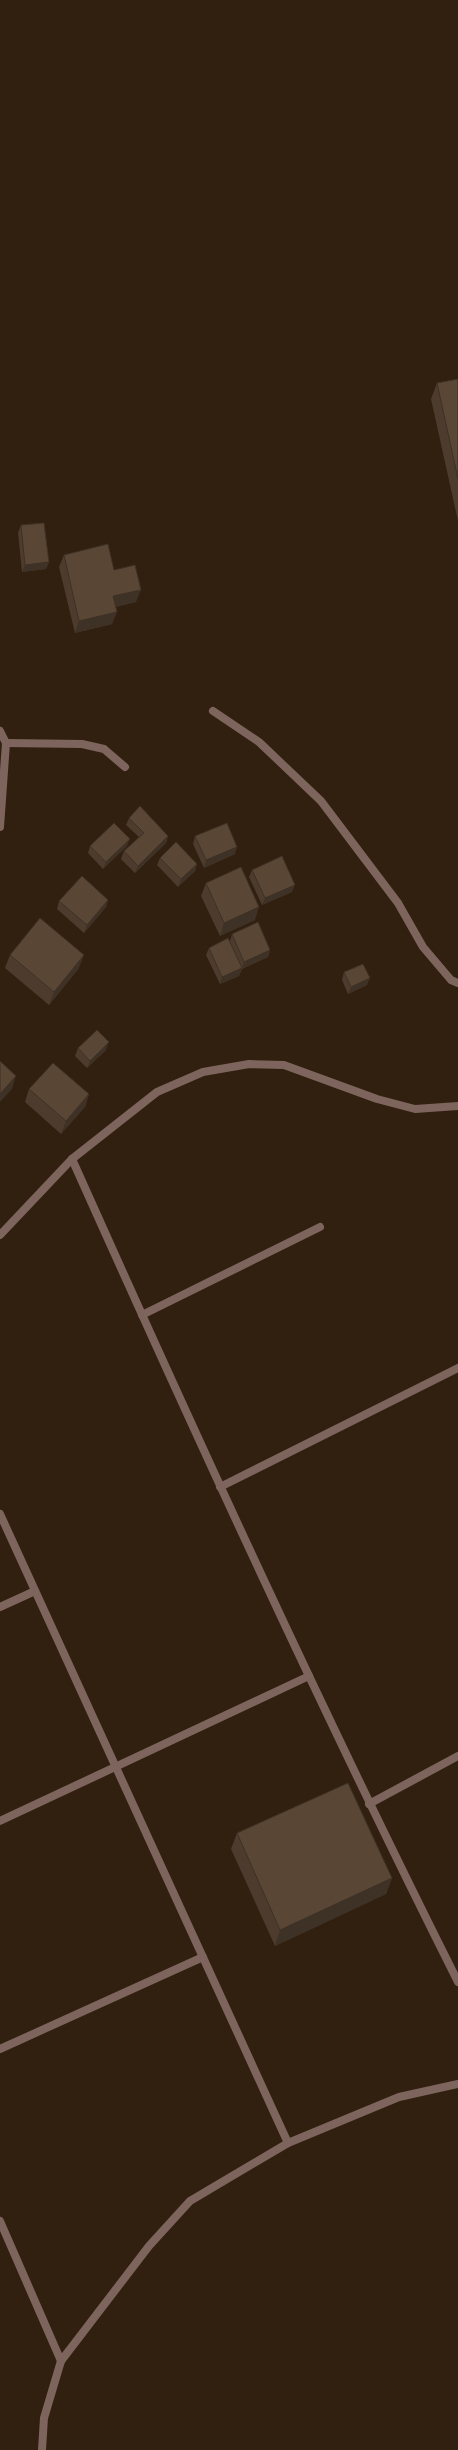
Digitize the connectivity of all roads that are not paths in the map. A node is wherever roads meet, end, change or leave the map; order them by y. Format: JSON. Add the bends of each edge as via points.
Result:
{"nodes":[{"id":1,"x":214,"y":711,"type":"dead end"},
{"id":2,"x":0,"y":731,"type":"edge"},
{"id":3,"x":6,"y":743,"type":"junction"},
{"id":4,"x":125,"y":767,"type":"dead end"},
{"id":5,"x":0,"y":827,"type":"edge"},
{"id":6,"x":458,"y":984,"type":"edge"},
{"id":7,"x":458,"y":1106,"type":"edge"},
{"id":8,"x":72,"y":1159,"type":"junction"},
{"id":9,"x":320,"y":1227,"type":"dead end"},
{"id":10,"x":0,"y":1235,"type":"edge"},
{"id":11,"x":142,"y":1315,"type":"junction"},
{"id":12,"x":458,"y":1368,"type":"edge"},
{"id":13,"x":220,"y":1487,"type":"junction"},
{"id":14,"x":0,"y":1514,"type":"edge"},
{"id":15,"x":35,"y":1591,"type":"junction"},
{"id":16,"x":0,"y":1607,"type":"edge"},
{"id":17,"x":309,"y":1676,"type":"junction"},
{"id":18,"x":458,"y":1756,"type":"edge"},
{"id":19,"x":116,"y":1766,"type":"junction"},
{"id":20,"x":369,"y":1804,"type":"junction"},
{"id":21,"x":0,"y":1821,"type":"edge"},
{"id":22,"x":203,"y":1957,"type":"junction"},
{"id":23,"x":458,"y":1982,"type":"edge"},
{"id":24,"x":0,"y":2049,"type":"edge"},
{"id":25,"x":458,"y":2084,"type":"edge"},
{"id":26,"x":288,"y":2142,"type":"junction"},
{"id":27,"x":0,"y":2222,"type":"edge"},
{"id":28,"x":62,"y":2362,"type":"junction"},
{"id":29,"x":42,"y":2450,"type":"edge"}],
"edges":[{"from":1,"to":6,"type":"street","via":[[259,742],[321,801],[398,903],[423,947],[451,980]]},
{"from":2,"to":3,"type":"street"},
{"from":3,"to":4,"type":"street","via":[[82,744],[104,749]]},
{"from":3,"to":5,"type":"street"},
{"from":7,"to":8,"type":"street","via":[[415,1109],[376,1099],[284,1064],[249,1064],[203,1072],[157,1092]]},
{"from":8,"to":10,"type":"street"},
{"from":8,"to":11,"type":"street"},
{"from":9,"to":11,"type":"street"},
{"from":11,"to":13,"type":"street"},
{"from":12,"to":13,"type":"street"},
{"from":13,"to":17,"type":"street"},
{"from":14,"to":15,"type":"street"},
{"from":15,"to":16,"type":"street"},
{"from":15,"to":19,"type":"street"},
{"from":17,"to":19,"type":"street"},
{"from":17,"to":20,"type":"street"},
{"from":18,"to":20,"type":"street"},
{"from":19,"to":21,"type":"street"},
{"from":19,"to":22,"type":"street"},
{"from":20,"to":23,"type":"street"},
{"from":22,"to":24,"type":"street"},
{"from":22,"to":26,"type":"street"},
{"from":25,"to":26,"type":"street","via":[[399,2097]]},
{"from":26,"to":28,"type":"street","via":[[190,2201],[149,2246]]},
{"from":27,"to":28,"type":"street"},
{"from":28,"to":29,"type":"street","via":[[44,2418]]}]}
